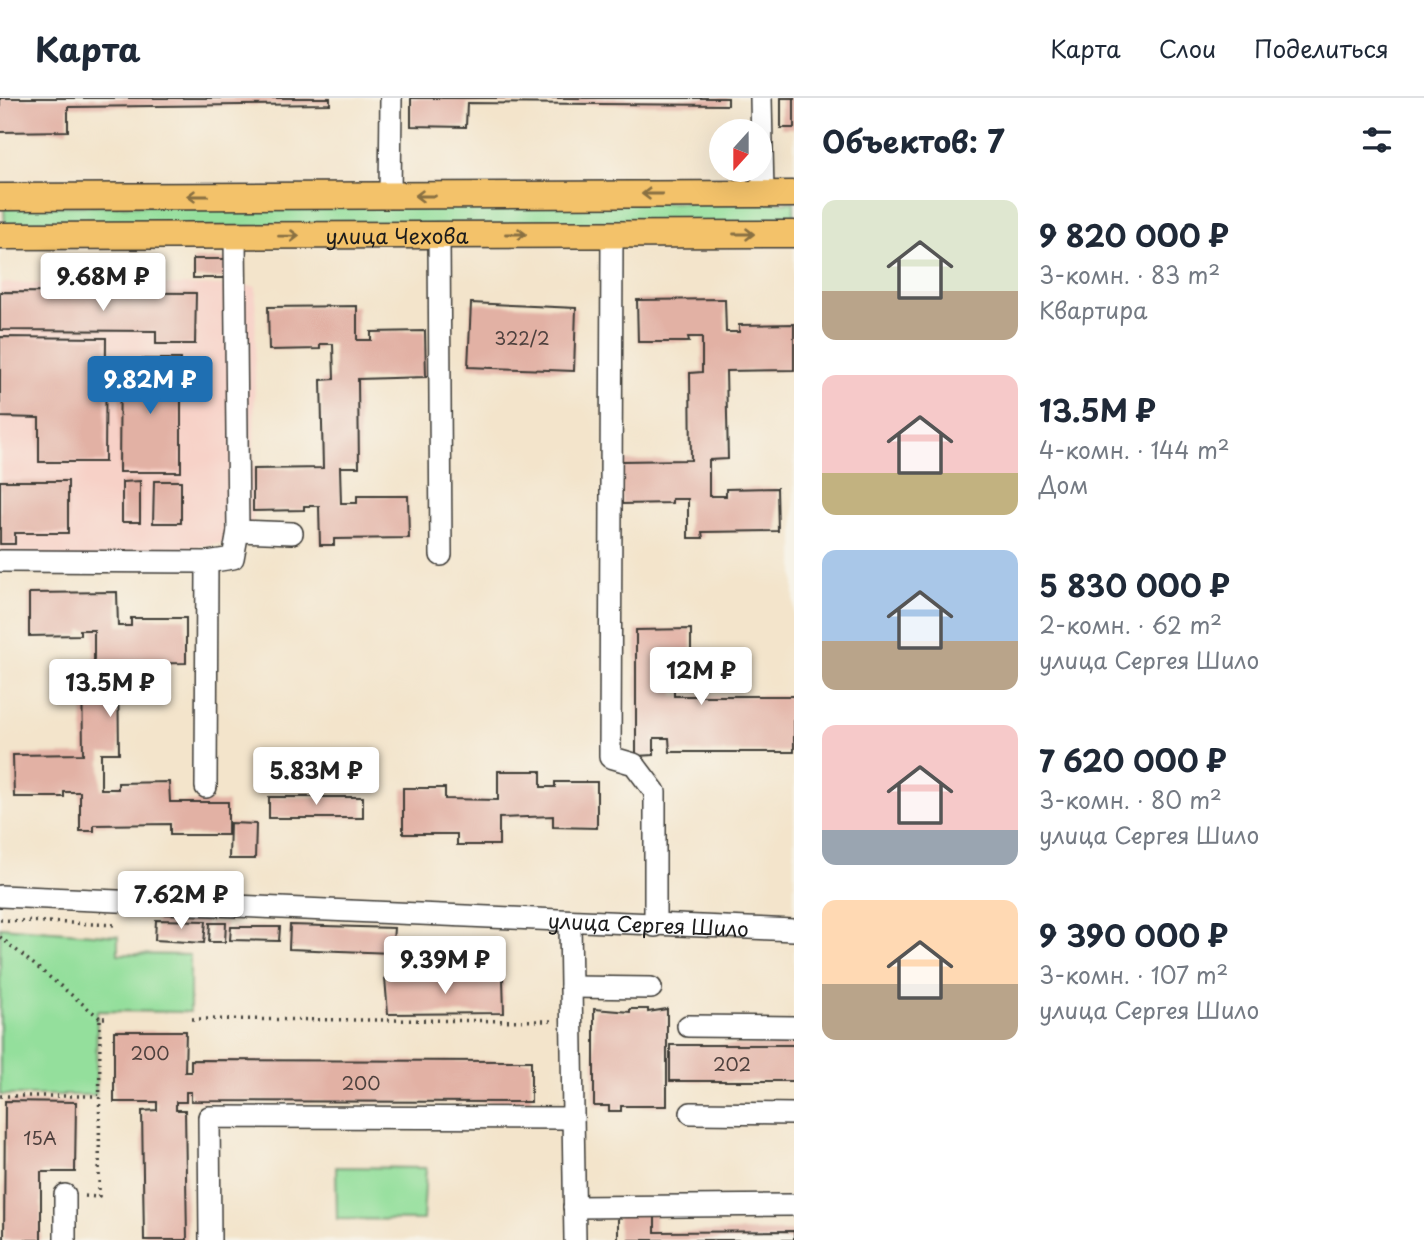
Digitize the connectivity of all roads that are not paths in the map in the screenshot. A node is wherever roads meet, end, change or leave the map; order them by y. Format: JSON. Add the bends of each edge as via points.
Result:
{"nodes":[{"id":1,"x":391,"y":98,"type":"edge"},
{"id":2,"x":761,"y":98,"type":"edge"},
{"id":3,"x":764,"y":194,"type":"junction"},
{"id":4,"x":794,"y":194,"type":"edge"},
{"id":5,"x":390,"y":196,"type":"junction"},
{"id":6,"x":0,"y":197,"type":"edge"},
{"id":7,"x":612,"y":234,"type":"junction"},
{"id":8,"x":794,"y":234,"type":"edge"},
{"id":9,"x":439,"y":235,"type":"junction"},
{"id":10,"x":0,"y":236,"type":"edge"},
{"id":11,"x":235,"y":237,"type":"junction"},
{"id":12,"x":238,"y":531,"type":"junction"},
{"id":13,"x":292,"y":533,"type":"dead end"},
{"id":14,"x":441,"y":555,"type":"dead end"},
{"id":15,"x":0,"y":561,"type":"edge"},
{"id":16,"x":207,"y":562,"type":"junction"},
{"id":17,"x":206,"y":787,"type":"dead end"},
{"id":18,"x":0,"y":897,"type":"edge"},
{"id":19,"x":569,"y":923,"type":"junction"},
{"id":20,"x":655,"y":926,"type":"junction"},
{"id":21,"x":794,"y":930,"type":"edge"},
{"id":22,"x":571,"y":987,"type":"junction"},
{"id":23,"x":651,"y":988,"type":"dead end"},
{"id":24,"x":688,"y":1026,"type":"dead end"},
{"id":25,"x":794,"y":1027,"type":"edge"},
{"id":26,"x":691,"y":1113,"type":"dead end"},
{"id":27,"x":794,"y":1114,"type":"edge"},
{"id":28,"x":573,"y":1118,"type":"junction"},
{"id":29,"x":65,"y":1195,"type":"road end"},
{"id":30,"x":794,"y":1205,"type":"edge"},
{"id":31,"x":574,"y":1207,"type":"junction"},
{"id":32,"x":65,"y":1240,"type":"edge"},
{"id":33,"x":210,"y":1240,"type":"edge"},
{"id":34,"x":575,"y":1240,"type":"edge"}],
"edges":[{"from":1,"to":5,"type":"street"},
{"from":2,"to":3,"type":"street"},
{"from":3,"to":4,"type":"main road","name":"улица Чехова"},
{"from":3,"to":5,"type":"main road","name":"улица Чехова","one_way":true},
{"from":5,"to":6,"type":"main road","name":"улица Чехова","one_way":true},
{"from":7,"to":8,"type":"main road","name":"улица Чехова","one_way":true},
{"from":9,"to":7,"type":"main road","name":"улица Чехова","one_way":true},
{"from":7,"to":20,"type":"street","via":[[600,756],[634,764],[656,792]]},
{"from":11,"to":9,"type":"main road","name":"улица Чехова","one_way":true},
{"from":9,"to":14,"type":"street"},
{"from":10,"to":11,"type":"main road","name":"улица Чехова"},
{"from":11,"to":12,"type":"street"},
{"from":12,"to":13,"type":"street"},
{"from":12,"to":16,"type":"street","via":[[233,558]]},
{"from":15,"to":16,"type":"street"},
{"from":16,"to":17,"type":"street"},
{"from":18,"to":19,"type":"street","name":"улица Сергея Шило"},
{"from":19,"to":20,"type":"street","name":"улица Сергея Шило"},
{"from":19,"to":22,"type":"street"},
{"from":20,"to":21,"type":"street","name":"улица Сергея Шило"},
{"from":22,"to":23,"type":"street"},
{"from":22,"to":28,"type":"street"},
{"from":24,"to":25,"type":"street"},
{"from":26,"to":27,"type":"street"},
{"from":28,"to":31,"type":"street"},
{"from":28,"to":33,"type":"street","via":[[209,1117]]},
{"from":29,"to":32,"type":"street"},
{"from":30,"to":31,"type":"street"},
{"from":31,"to":34,"type":"street"}]}
